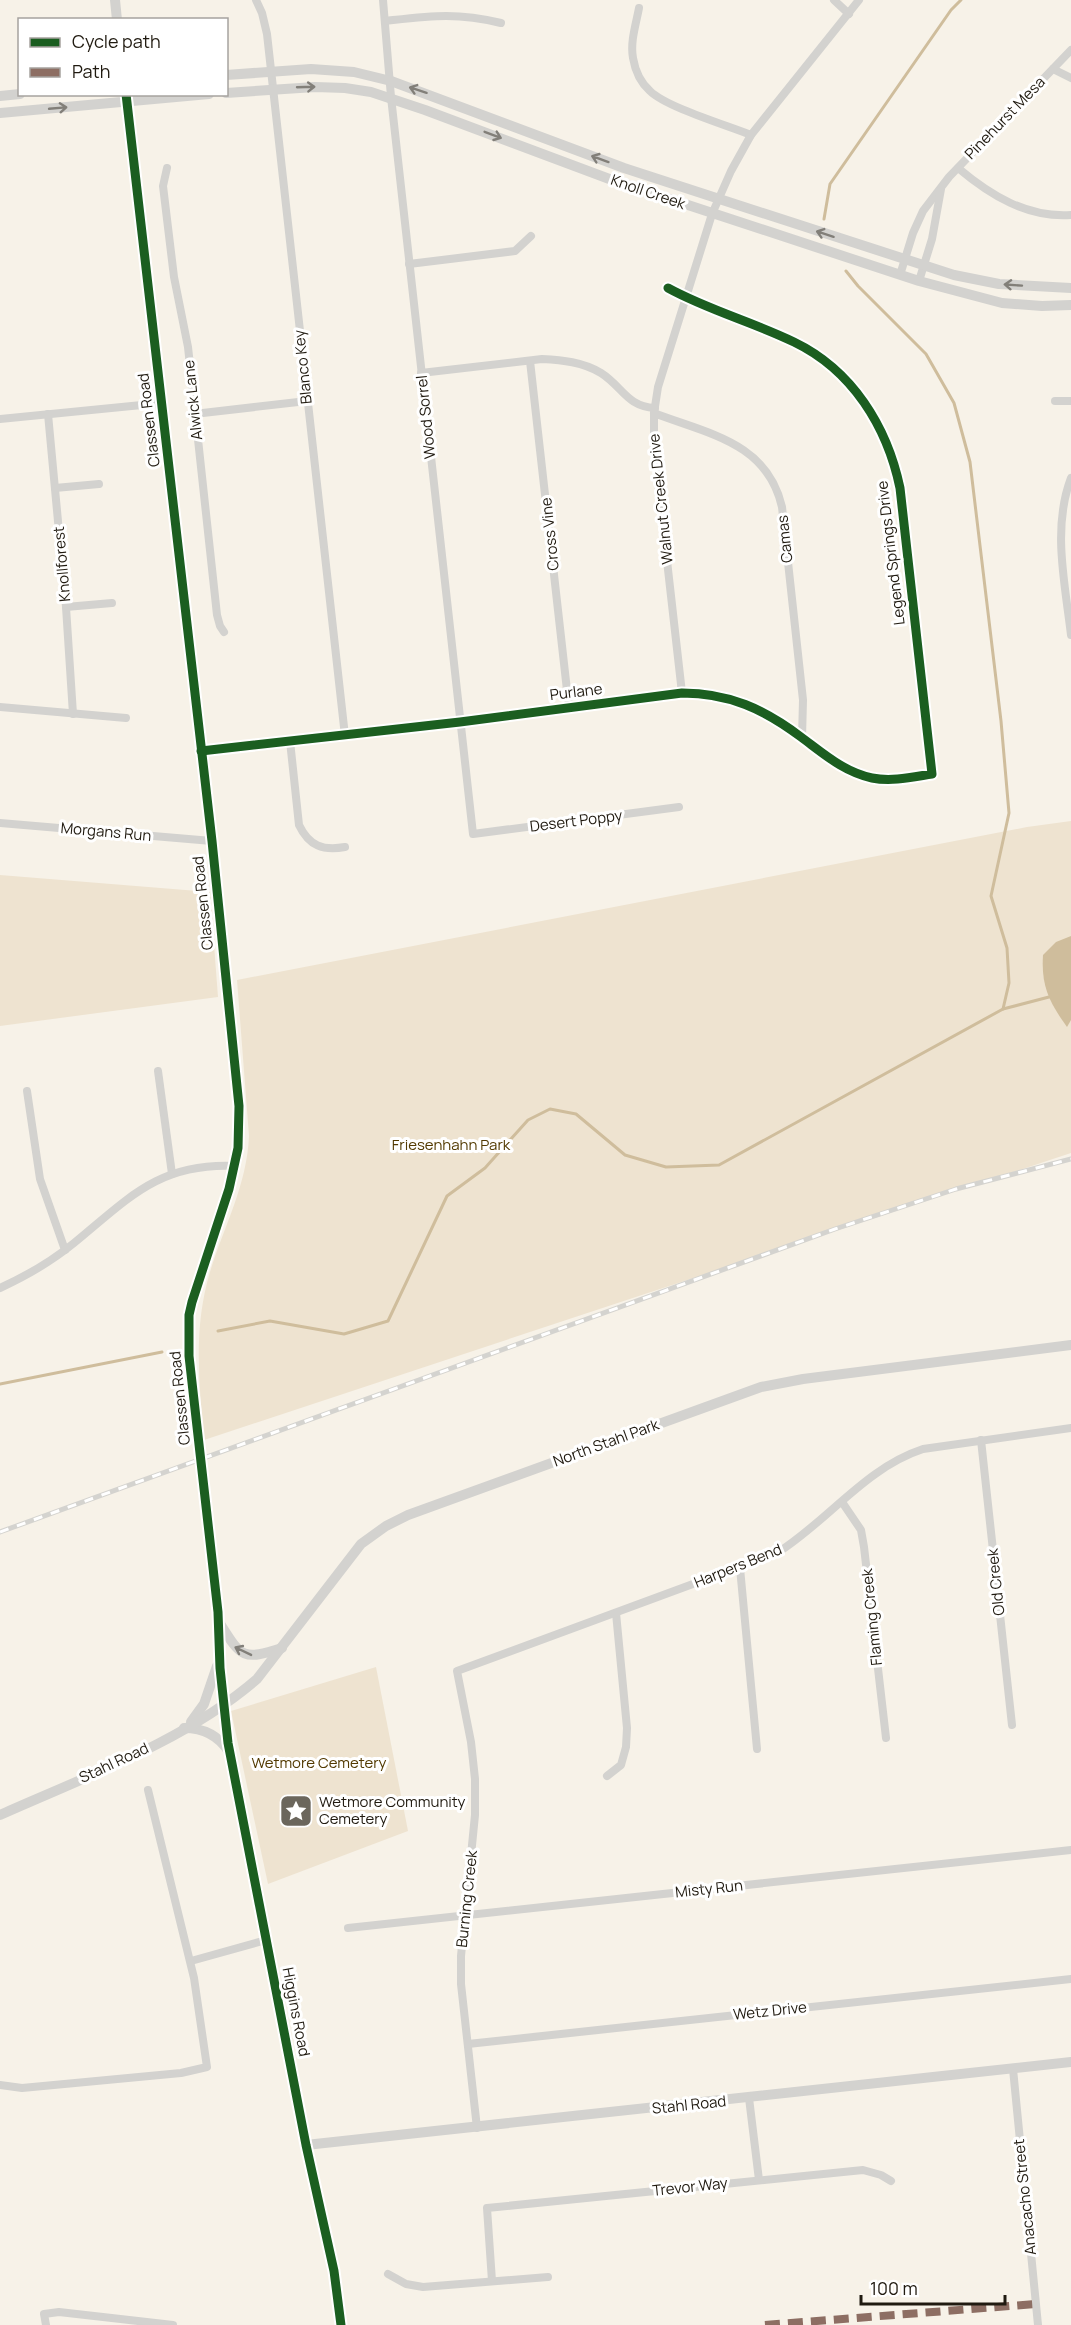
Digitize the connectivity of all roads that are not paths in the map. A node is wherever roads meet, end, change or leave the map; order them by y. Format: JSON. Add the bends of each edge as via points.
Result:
{"nodes":[{"id":1,"x":115,"y":0,"type":"edge"},
{"id":2,"x":256,"y":0,"type":"edge"},
{"id":3,"x":383,"y":0,"type":"edge"},
{"id":4,"x":834,"y":0,"type":"edge"},
{"id":5,"x":859,"y":0,"type":"edge"},
{"id":6,"x":639,"y":8,"type":"dead end"},
{"id":7,"x":849,"y":14,"type":"junction"},
{"id":8,"x":117,"y":18,"type":"edge"},
{"id":9,"x":385,"y":21,"type":"junction"},
{"id":10,"x":501,"y":23,"type":"dead end"},
{"id":11,"x":1071,"y":50,"type":"edge"},
{"id":12,"x":1053,"y":69,"type":"junction"},
{"id":13,"x":270,"y":71,"type":"junction"},
{"id":14,"x":228,"y":75,"type":"edge"},
{"id":15,"x":1071,"y":78,"type":"edge"},
{"id":16,"x":391,"y":81,"type":"junction"},
{"id":17,"x":272,"y":89,"type":"junction"},
{"id":18,"x":228,"y":93,"type":"edge"},
{"id":19,"x":18,"y":94,"type":"edge"},
{"id":20,"x":0,"y":96,"type":"edge"},
{"id":21,"x":168,"y":96,"type":"edge"},
{"id":22,"x":391,"y":97,"type":"junction"},
{"id":23,"x":126,"y":98,"type":"edge"},
{"id":24,"x":0,"y":112,"type":"edge"},
{"id":25,"x":751,"y":135,"type":"junction"},
{"id":26,"x":167,"y":168,"type":"dead end"},
{"id":27,"x":958,"y":168,"type":"junction"},
{"id":28,"x":941,"y":188,"type":"junction"},
{"id":29,"x":718,"y":199,"type":"junction"},
{"id":30,"x":712,"y":214,"type":"junction"},
{"id":31,"x":1071,"y":215,"type":"edge"},
{"id":32,"x":918,"y":222,"type":"junction"},
{"id":33,"x":934,"y":228,"type":"junction"},
{"id":34,"x":531,"y":236,"type":"dead end"},
{"id":35,"x":904,"y":259,"type":"junction"},
{"id":36,"x":410,"y":264,"type":"junction"},
{"id":37,"x":924,"y":266,"type":"junction"},
{"id":38,"x":900,"y":275,"type":"junction"},
{"id":39,"x":919,"y":281,"type":"junction"},
{"id":40,"x":668,"y":288,"type":"dead end"},
{"id":41,"x":1071,"y":288,"type":"edge"},
{"id":42,"x":686,"y":298,"type":"junction"},
{"id":43,"x":1071,"y":305,"type":"edge"},
{"id":44,"x":530,"y":361,"type":"junction"},
{"id":45,"x":421,"y":373,"type":"junction"},
{"id":46,"x":307,"y":401,"type":"junction"},
{"id":47,"x":1055,"y":401,"type":"dead end"},
{"id":48,"x":1071,"y":401,"type":"edge"},
{"id":49,"x":162,"y":403,"type":"junction"},
{"id":50,"x":654,"y":411,"type":"junction"},
{"id":51,"x":48,"y":414,"type":"junction"},
{"id":52,"x":194,"y":414,"type":"junction"},
{"id":53,"x":0,"y":419,"type":"edge"},
{"id":54,"x":1071,"y":478,"type":"edge"},
{"id":55,"x":99,"y":484,"type":"dead end"},
{"id":56,"x":55,"y":488,"type":"junction"},
{"id":57,"x":112,"y":603,"type":"dead end"},
{"id":58,"x":66,"y":607,"type":"junction"},
{"id":59,"x":225,"y":632,"type":"dead end"},
{"id":60,"x":1071,"y":635,"type":"edge"},
{"id":61,"x":682,"y":693,"type":"junction"},
{"id":62,"x":0,"y":707,"type":"edge"},
{"id":63,"x":569,"y":708,"type":"junction"},
{"id":64,"x":73,"y":714,"type":"junction"},
{"id":65,"x":126,"y":718,"type":"dead end"},
{"id":66,"x":460,"y":722,"type":"junction"},
{"id":67,"x":345,"y":736,"type":"junction"},
{"id":68,"x":802,"y":738,"type":"junction"},
{"id":69,"x":290,"y":741,"type":"junction"},
{"id":70,"x":201,"y":751,"type":"junction"},
{"id":71,"x":932,"y":774,"type":"joint"},
{"id":72,"x":679,"y":807,"type":"dead end"},
{"id":73,"x":0,"y":822,"type":"edge"},
{"id":74,"x":473,"y":834,"type":"joint"},
{"id":75,"x":212,"y":841,"type":"junction"},
{"id":76,"x":345,"y":847,"type":"dead end"},
{"id":77,"x":158,"y":1071,"type":"dead end"},
{"id":78,"x":27,"y":1091,"type":"dead end"},
{"id":79,"x":234,"y":1166,"type":"junction"},
{"id":80,"x":172,"y":1174,"type":"junction"},
{"id":81,"x":65,"y":1250,"type":"junction"},
{"id":82,"x":0,"y":1288,"type":"edge"},
{"id":83,"x":1071,"y":1345,"type":"edge"},
{"id":84,"x":1071,"y":1428,"type":"edge"},
{"id":85,"x":981,"y":1440,"type":"junction"},
{"id":86,"x":842,"y":1502,"type":"junction"},
{"id":87,"x":740,"y":1568,"type":"junction"},
{"id":88,"x":616,"y":1613,"type":"junction"},
{"id":89,"x":218,"y":1620,"type":"junction"},
{"id":90,"x":282,"y":1648,"type":"junction"},
{"id":91,"x":219,"y":1657,"type":"junction"},
{"id":92,"x":457,"y":1671,"type":"joint"},
{"id":93,"x":224,"y":1704,"type":"junction"},
{"id":94,"x":1012,"y":1725,"type":"dead end"},
{"id":95,"x":186,"y":1727,"type":"junction"},
{"id":96,"x":886,"y":1738,"type":"dead end"},
{"id":97,"x":758,"y":1749,"type":"dead end"},
{"id":98,"x":230,"y":1756,"type":"junction"},
{"id":99,"x":607,"y":1776,"type":"dead end"},
{"id":100,"x":148,"y":1790,"type":"dead end"},
{"id":101,"x":0,"y":1815,"type":"edge"},
{"id":102,"x":1071,"y":1850,"type":"edge"},
{"id":103,"x":465,"y":1915,"type":"junction"},
{"id":104,"x":348,"y":1928,"type":"dead end"},
{"id":105,"x":267,"y":1940,"type":"junction"},
{"id":106,"x":191,"y":1960,"type":"junction"},
{"id":107,"x":1071,"y":1979,"type":"edge"},
{"id":108,"x":468,"y":2044,"type":"junction"},
{"id":109,"x":1071,"y":2062,"type":"edge"},
{"id":110,"x":1013,"y":2069,"type":"junction"},
{"id":111,"x":0,"y":2085,"type":"edge"},
{"id":112,"x":749,"y":2098,"type":"junction"},
{"id":113,"x":477,"y":2128,"type":"junction"},
{"id":114,"x":306,"y":2145,"type":"junction"},
{"id":115,"x":759,"y":2180,"type":"junction"},
{"id":116,"x":891,"y":2181,"type":"dead end"},
{"id":117,"x":388,"y":2274,"type":"dead end"},
{"id":118,"x":548,"y":2277,"type":"dead end"},
{"id":119,"x":492,"y":2281,"type":"junction"},
{"id":120,"x":46,"y":2325,"type":"edge"},
{"id":121,"x":173,"y":2325,"type":"edge"},
{"id":122,"x":341,"y":2325,"type":"edge"},
{"id":123,"x":1038,"y":2325,"type":"edge"}],
"edges":[{"from":1,"to":8,"type":"street"},
{"from":2,"to":13,"type":"street","name":"Blanco Key","via":[[267,34]]},
{"from":3,"to":9,"type":"street","name":"Wood Sorrel"},
{"from":4,"to":7,"type":"street"},
{"from":5,"to":7,"type":"street","name":"Walnut Creek Drive"},
{"from":6,"to":25,"type":"street","via":[[633,58],[649,91]]},
{"from":7,"to":25,"type":"street","name":"Walnut Creek Drive"},
{"from":9,"to":10,"type":"street","via":[[448,14]]},
{"from":9,"to":16,"type":"street","name":"Wood Sorrel"},
{"from":11,"to":12,"type":"street","name":"Pinehurst Mesa"},
{"from":12,"to":15,"type":"street"},
{"from":12,"to":27,"type":"street","name":"Pinehurst Mesa"},
{"from":13,"to":14,"type":"street","name":"Knoll Creek"},
{"from":13,"to":16,"type":"street","name":"Knoll Creek","via":[[354,72]]},
{"from":13,"to":17,"type":"street","name":"Blanco Key"},
{"from":16,"to":22,"type":"street","name":"Wood Sorrel"},
{"from":29,"to":16,"type":"street","name":"Knoll Creek","one_way":true},
{"from":17,"to":18,"type":"street","name":"Knoll Creek"},
{"from":17,"to":22,"type":"street","name":"Knoll Creek","one_way":true,"via":[[345,88]]},
{"from":17,"to":46,"type":"street","name":"Blanco Key"},
{"from":19,"to":20,"type":"street"},
{"from":21,"to":23,"type":"street"},
{"from":22,"to":30,"type":"street","name":"Knoll Creek","one_way":true},
{"from":22,"to":36,"type":"street","name":"Wood Sorrel"},
{"from":24,"to":23,"type":"street","one_way":true},
{"from":23,"to":49,"type":"street","name":"Classen Road"},
{"from":25,"to":29,"type":"street","name":"Walnut Creek Drive"},
{"from":26,"to":52,"type":"street","name":"Alwick Lane","via":[[163,186]]},
{"from":27,"to":28,"type":"street","name":"Pinehurst Mesa"},
{"from":27,"to":31,"type":"street","via":[[996,196],[1023,209]]},
{"from":28,"to":32,"type":"street","name":"Pinehurst Mesa"},
{"from":28,"to":33,"type":"street"},
{"from":29,"to":30,"type":"street","name":"Walnut Creek Drive"},
{"from":35,"to":29,"type":"street","name":"Knoll Creek","one_way":true},
{"from":30,"to":38,"type":"street","name":"Knoll Creek"},
{"from":30,"to":42,"type":"street","name":"Walnut Creek Drive"},
{"from":32,"to":33,"type":"street"},
{"from":32,"to":35,"type":"street","name":"Pinehurst Mesa"},
{"from":33,"to":37,"type":"street"},
{"from":34,"to":36,"type":"street","via":[[518,250],[505,254]]},
{"from":35,"to":37,"type":"street","name":"Knoll Creek"},
{"from":35,"to":38,"type":"street","name":"Pinehurst Mesa"},
{"from":36,"to":45,"type":"street","name":"Wood Sorrel"},
{"from":37,"to":39,"type":"street"},
{"from":41,"to":37,"type":"street","name":"Knoll Creek","one_way":true,"via":[[999,284]]},
{"from":38,"to":39,"type":"street","name":"Knoll Creek"},
{"from":39,"to":43,"type":"street","name":"Knoll Creek","via":[[1002,303]]},
{"from":40,"to":42,"type":"street","name":"Legend Springs Drive"},
{"from":42,"to":50,"type":"street","name":"Walnut Creek Drive","via":[[662,370]]},
{"from":42,"to":71,"type":"street","name":"Legend Springs Drive","via":[[775,333],[815,354],[859,395],[881,430],[900,488]]},
{"from":44,"to":45,"type":"street","name":"Camas"},
{"from":44,"to":50,"type":"street","name":"Camas","via":[[559,360],[586,366],[602,374],[638,406]]},
{"from":44,"to":63,"type":"street","name":"Cross Vine"},
{"from":45,"to":66,"type":"street","name":"Wood Sorrel"},
{"from":46,"to":52,"type":"street"},
{"from":46,"to":67,"type":"street","name":"Blanco Key"},
{"from":47,"to":48,"type":"street"},
{"from":49,"to":51,"type":"street"},
{"from":49,"to":70,"type":"street","name":"Classen Road"},
{"from":50,"to":61,"type":"street","name":"Walnut Creek Drive","via":[[654,446]]},
{"from":50,"to":68,"type":"street","name":"Camas","via":[[736,445],[750,453],[772,477],[782,507],[803,700]]},
{"from":51,"to":53,"type":"street"},
{"from":51,"to":56,"type":"street","name":"Knollforest"},
{"from":52,"to":59,"type":"street","name":"Alwick Lane","via":[[217,615]]},
{"from":54,"to":60,"type":"street","via":[[1060,533]]},
{"from":55,"to":56,"type":"street"},
{"from":56,"to":58,"type":"street","name":"Knollforest"},
{"from":57,"to":58,"type":"street"},
{"from":58,"to":64,"type":"street","name":"Knollforest"},
{"from":61,"to":63,"type":"street","name":"Purlane"},
{"from":61,"to":68,"type":"street","name":"Purlane","via":[[745,703]]},
{"from":62,"to":64,"type":"street"},
{"from":63,"to":66,"type":"street","name":"Purlane"},
{"from":64,"to":65,"type":"street"},
{"from":66,"to":67,"type":"street","name":"Purlane"},
{"from":66,"to":74,"type":"street","name":"Wood Sorrel"},
{"from":67,"to":69,"type":"street","name":"Purlane"},
{"from":68,"to":71,"type":"street","name":"Purlane","via":[[829,759],[874,778]]},
{"from":69,"to":70,"type":"street","name":"Purlane"},
{"from":69,"to":76,"type":"street","via":[[298,825],[304,836],[320,848]]},
{"from":70,"to":75,"type":"street","name":"Classen Road"},
{"from":72,"to":74,"type":"street","name":"Desert Poppy"},
{"from":73,"to":75,"type":"street","name":"Morgans Run"},
{"from":75,"to":79,"type":"street","name":"Classen Road","via":[[239,1106]]},
{"from":77,"to":80,"type":"street"},
{"from":78,"to":81,"type":"street","via":[[40,1179]]},
{"from":79,"to":80,"type":"street","via":[[205,1166]]},
{"from":79,"to":89,"type":"street","name":"Classen Road","via":[[202,1265],[189,1331]]},
{"from":80,"to":81,"type":"street","via":[[120,1203]]},
{"from":81,"to":82,"type":"street"},
{"from":83,"to":90,"type":"street","name":"North Stahl Park","via":[[761,1387],[408,1515],[361,1544]]},
{"from":84,"to":85,"type":"street","name":"Harpers Bend"},
{"from":85,"to":86,"type":"street","name":"Harpers Bend","via":[[923,1449],[898,1458]]},
{"from":85,"to":94,"type":"street","name":"Old Creek"},
{"from":86,"to":87,"type":"street","name":"Harpers Bend","via":[[789,1545]]},
{"from":86,"to":96,"type":"street","name":"Flaming Creek","via":[[861,1530],[864,1546]]},
{"from":87,"to":88,"type":"street","name":"Harpers Bend"},
{"from":87,"to":97,"type":"street"},
{"from":88,"to":92,"type":"street","name":"Harpers Bend"},
{"from":88,"to":99,"type":"street","via":[[627,1737],[621,1765]]},
{"from":90,"to":89,"type":"street","one_way":true,"via":[[257,1656],[246,1654],[233,1645]]},
{"from":89,"to":91,"type":"street","name":"Classen Road"},
{"from":90,"to":93,"type":"street","name":"North Stahl Park","via":[[257,1679]]},
{"from":91,"to":93,"type":"street","name":"Classen Road"},
{"from":91,"to":95,"type":"street","via":[[204,1704]]},
{"from":92,"to":103,"type":"street","name":"Burning Creek","via":[[475,1779],[476,1815]]},
{"from":93,"to":95,"type":"street","name":"Stahl Road"},
{"from":93,"to":98,"type":"street","name":"Higgins Road"},
{"from":95,"to":98,"type":"street","via":[[210,1733]]},
{"from":95,"to":101,"type":"street","name":"Stahl Road","via":[[134,1755]]},
{"from":98,"to":105,"type":"street","name":"Higgins Road"},
{"from":100,"to":106,"type":"street"},
{"from":102,"to":103,"type":"street","name":"Misty Run"},
{"from":103,"to":104,"type":"street","name":"Misty Run"},
{"from":103,"to":108,"type":"street","name":"Burning Creek","via":[[461,1984]]},
{"from":105,"to":106,"type":"street"},
{"from":105,"to":114,"type":"street","name":"Higgins Road"},
{"from":106,"to":111,"type":"street","via":[[207,2067],[181,2073],[22,2088]]},
{"from":107,"to":108,"type":"street","name":"Wetz Drive"},
{"from":108,"to":113,"type":"street","name":"Burning Creek"},
{"from":109,"to":110,"type":"street","name":"Stahl Road"},
{"from":110,"to":112,"type":"street","name":"Stahl Road"},
{"from":110,"to":123,"type":"street","name":"Anacacho Street"},
{"from":112,"to":113,"type":"street","name":"Stahl Road"},
{"from":112,"to":115,"type":"street"},
{"from":113,"to":114,"type":"street","name":"Stahl Road"},
{"from":114,"to":122,"type":"street","name":"Higgins Road","via":[[334,2271]]},
{"from":115,"to":116,"type":"street","name":"Trevor Way","via":[[863,2169]]},
{"from":115,"to":119,"type":"street","name":"Trevor Way","via":[[487,2208]]},
{"from":117,"to":119,"type":"street","via":[[406,2284],[423,2287]]},
{"from":118,"to":119,"type":"street"},
{"from":120,"to":121,"type":"street","via":[[44,2314],[59,2313]]}]}
